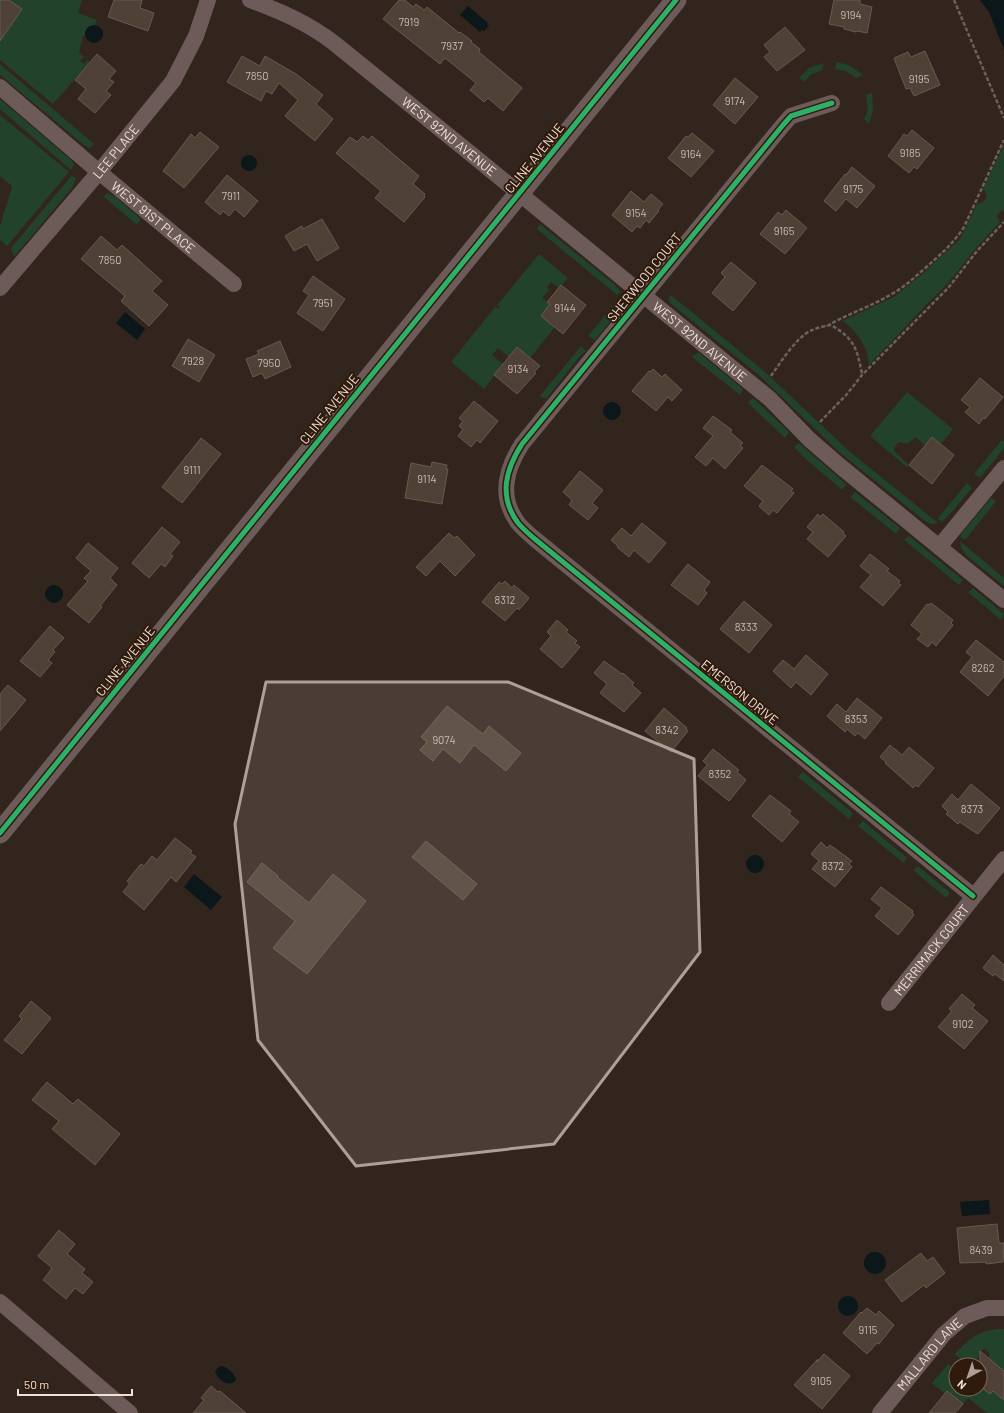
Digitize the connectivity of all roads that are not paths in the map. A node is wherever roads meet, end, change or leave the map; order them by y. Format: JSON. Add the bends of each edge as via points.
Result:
{"nodes":[{"id":1,"x":208,"y":0,"type":"edge"},
{"id":2,"x":250,"y":0,"type":"edge"},
{"id":3,"x":676,"y":0,"type":"edge"},
{"id":4,"x":0,"y":87,"type":"edge"},
{"id":5,"x":832,"y":103,"type":"dead end"},
{"id":6,"x":99,"y":172,"type":"junction"},
{"id":7,"x":519,"y":194,"type":"junction"},
{"id":8,"x":234,"y":284,"type":"dead end"},
{"id":9,"x":0,"y":288,"type":"edge"},
{"id":10,"x":644,"y":295,"type":"junction"},
{"id":11,"x":1004,"y":468,"type":"edge"},
{"id":12,"x":506,"y":494,"type":"joint"},
{"id":13,"x":939,"y":547,"type":"junction"},
{"id":14,"x":1004,"y":600,"type":"edge"},
{"id":15,"x":0,"y":833,"type":"edge"},
{"id":16,"x":1004,"y":859,"type":"edge"},
{"id":17,"x":973,"y":896,"type":"junction"},
{"id":18,"x":889,"y":1003,"type":"dead end"},
{"id":19,"x":0,"y":1302,"type":"edge"},
{"id":20,"x":1004,"y":1308,"type":"edge"},
{"id":21,"x":130,"y":1413,"type":"edge"},
{"id":22,"x":880,"y":1413,"type":"edge"}],
"edges":[{"from":1,"to":6,"type":"street","name":"LEE PLACE","via":[[196,36],[173,81]]},
{"from":2,"to":7,"type":"street","name":"WEST 92ND AVENUE","via":[[318,31]]},
{"from":3,"to":7,"type":"street","name":"CLINE AVENUE"},
{"from":4,"to":6,"type":"street","name":"WEST 91ST PLACE"},
{"from":5,"to":10,"type":"street","name":"SHERWOOD COURT","via":[[791,116]]},
{"from":6,"to":8,"type":"street","name":"WEST 91ST PLACE"},
{"from":6,"to":9,"type":"street","name":"LEE PLACE"},
{"from":7,"to":10,"type":"street","name":"WEST 92ND AVENUE"},
{"from":7,"to":15,"type":"street","name":"CLINE AVENUE"},
{"from":10,"to":12,"type":"street","name":"SHERWOOD COURT","via":[[522,444],[513,458],[507,475]]},
{"from":10,"to":13,"type":"street","name":"WEST 92ND AVENUE","via":[[770,399],[822,450]]},
{"from":11,"to":13,"type":"street"},
{"from":12,"to":17,"type":"street","name":"EMERSON DRIVE","via":[[509,509],[518,523],[536,540]]},
{"from":13,"to":14,"type":"street","name":"WEST 92ND AVENUE"},
{"from":16,"to":17,"type":"street","name":"MERRIMACK COURT"},
{"from":17,"to":18,"type":"street","name":"MERRIMACK COURT"},
{"from":19,"to":21,"type":"street"},
{"from":20,"to":22,"type":"street","name":"MALLARD LANE","via":[[988,1308],[965,1316],[944,1334]]}]}
